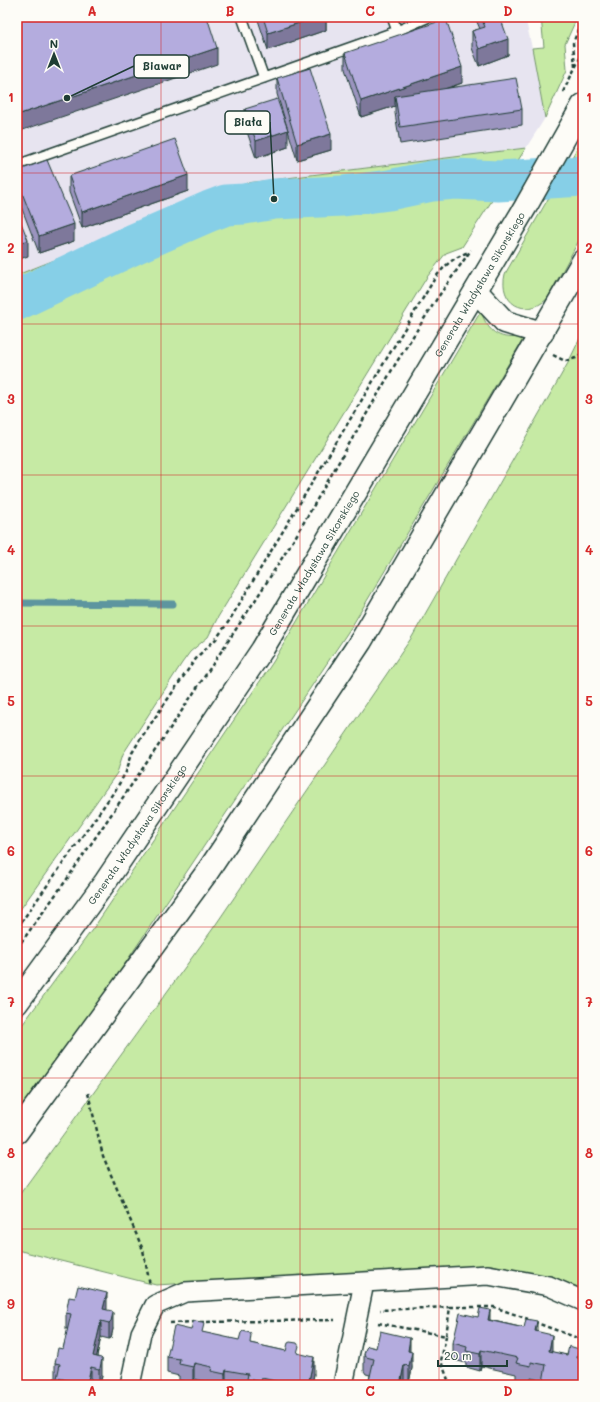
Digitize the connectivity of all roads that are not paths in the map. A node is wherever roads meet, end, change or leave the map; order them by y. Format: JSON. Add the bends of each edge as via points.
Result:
{"nodes":[{"id":1,"x":242,"y":17,"type":"edge"},
{"id":2,"x":392,"y":17,"type":"edge"},
{"id":3,"x":429,"y":17,"type":"edge"},
{"id":4,"x":397,"y":31,"type":"junction"},
{"id":5,"x":264,"y":78,"type":"junction"},
{"id":6,"x":583,"y":105,"type":"edge"},
{"id":7,"x":17,"y":165,"type":"edge"},
{"id":8,"x":583,"y":261,"type":"edge"},
{"id":9,"x":476,"y":291,"type":"junction"},
{"id":10,"x":538,"y":340,"type":"junction"},
{"id":11,"x":17,"y":1003,"type":"edge"},
{"id":12,"x":17,"y":1132,"type":"edge"},
{"id":13,"x":364,"y":1282,"type":"junction"},
{"id":14,"x":583,"y":1301,"type":"edge"},
{"id":15,"x":130,"y":1385,"type":"edge"},
{"id":16,"x":342,"y":1385,"type":"edge"}],
"edges":[{"from":1,"to":5,"type":"lane"},
{"from":2,"to":4,"type":"lane"},
{"from":3,"to":4,"type":"lane"},
{"from":4,"to":5,"type":"lane"},
{"from":5,"to":7,"type":"lane"},
{"from":6,"to":9,"type":"main road","name":"Generała Władysława Sikorskiego"},
{"from":8,"to":10,"type":"main road"},
{"from":9,"to":10,"type":"main road","via":[[505,322]]},
{"from":9,"to":11,"type":"main road","name":"Generała Władysława Sikorskiego","via":[[262,650],[106,881]]},
{"from":10,"to":12,"type":"main road","via":[[362,641],[208,871]]},
{"from":13,"to":14,"type":"street","via":[[488,1275],[549,1286]]},
{"from":13,"to":15,"type":"street","via":[[185,1292],[155,1305],[141,1333]]},
{"from":13,"to":16,"type":"street"}]}
